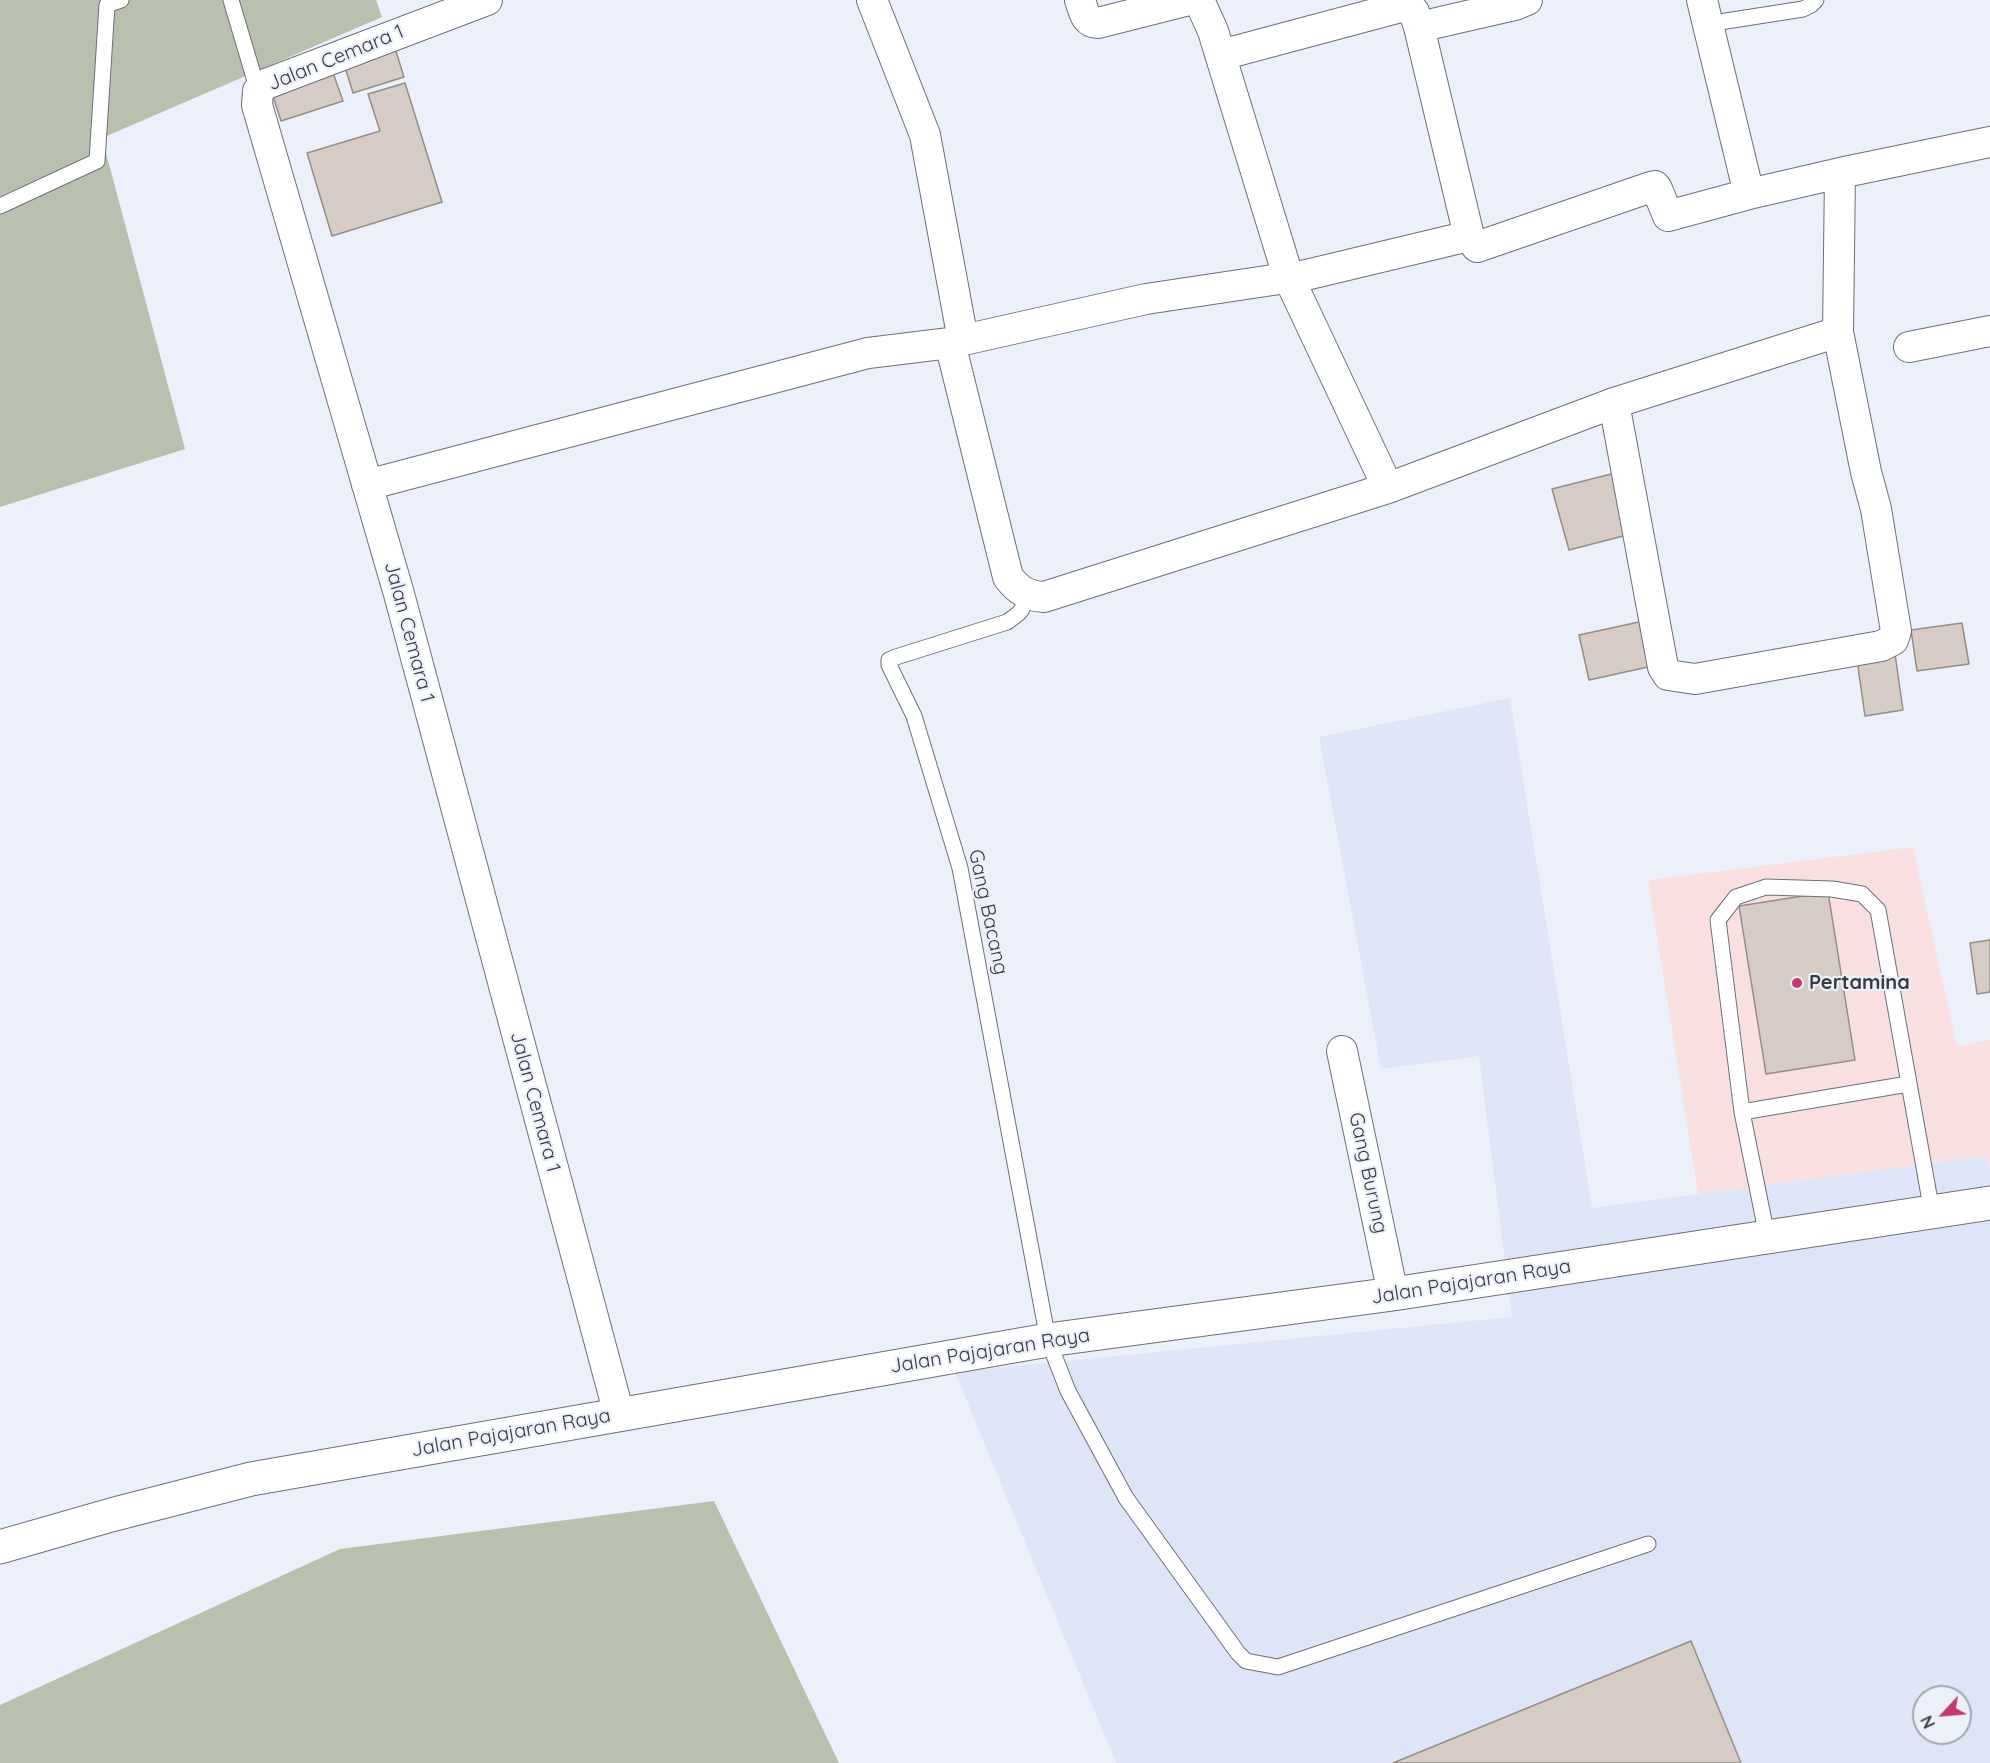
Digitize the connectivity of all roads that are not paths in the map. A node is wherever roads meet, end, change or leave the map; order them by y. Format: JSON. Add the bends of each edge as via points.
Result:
{"nodes":[{"id":1,"x":121,"y":0,"type":"edge"},
{"id":2,"x":231,"y":0,"type":"edge"},
{"id":3,"x":486,"y":0,"type":"edge"},
{"id":4,"x":872,"y":0,"type":"edge"},
{"id":5,"x":1080,"y":0,"type":"edge"},
{"id":6,"x":1189,"y":0,"type":"edge"},
{"id":7,"x":1199,"y":0,"type":"edge"},
{"id":8,"x":1527,"y":0,"type":"edge"},
{"id":9,"x":1816,"y":0,"type":"edge"},
{"id":10,"x":1474,"y":7,"type":"edge"},
{"id":11,"x":419,"y":12,"type":"edge"},
{"id":12,"x":1705,"y":12,"type":"edge"},
{"id":13,"x":1419,"y":27,"type":"junction"},
{"id":14,"x":1221,"y":55,"type":"junction"},
{"id":15,"x":258,"y":91,"type":"junction"},
{"id":16,"x":1990,"y":142,"type":"edge"},
{"id":17,"x":1840,"y":173,"type":"junction"},
{"id":18,"x":1749,"y":194,"type":"junction"},
{"id":19,"x":0,"y":206,"type":"edge"},
{"id":20,"x":1469,"y":236,"type":"junction"},
{"id":21,"x":1288,"y":276,"type":"junction"},
{"id":22,"x":1990,"y":331,"type":"edge"},
{"id":23,"x":1838,"y":332,"type":"junction"},
{"id":24,"x":957,"y":342,"type":"junction"},
{"id":25,"x":1909,"y":347,"type":"dead end"},
{"id":26,"x":1614,"y":403,"type":"junction"},
{"id":27,"x":367,"y":485,"type":"junction"},
{"id":28,"x":1388,"y":488,"type":"junction"},
{"id":29,"x":1024,"y":593,"type":"junction"},
{"id":30,"x":1342,"y":1051,"type":"dead end"},
{"id":31,"x":1908,"y":1084,"type":"junction"},
{"id":32,"x":1743,"y":1112,"type":"junction"},
{"id":33,"x":1990,"y":1203,"type":"edge"},
{"id":34,"x":1932,"y":1212,"type":"junction"},
{"id":35,"x":1767,"y":1236,"type":"junction"},
{"id":36,"x":1393,"y":1294,"type":"junction"},
{"id":37,"x":1048,"y":1340,"type":"junction"},
{"id":38,"x":619,"y":1414,"type":"junction"},
{"id":39,"x":1648,"y":1544,"type":"dead end"},
{"id":40,"x":0,"y":1547,"type":"edge"}],
"edges":[{"from":1,"to":19,"type":"lane","via":[[107,5],[97,161]]},
{"from":2,"to":15,"type":"lane"},
{"from":3,"to":11,"type":"street","name":"Jalan Cemara 1"},
{"from":4,"to":24,"type":"street","via":[[925,135]]},
{"from":5,"to":6,"type":"street","via":[[1087,20],[1098,23]]},
{"from":7,"to":14,"type":"street"},
{"from":8,"to":10,"type":"street","via":[[1515,5]]},
{"from":9,"to":12,"type":"lane","via":[[1803,9]]},
{"from":10,"to":13,"type":"street"},
{"from":11,"to":15,"type":"street","name":"Jalan Cemara 1"},
{"from":12,"to":18,"type":"street"},
{"from":13,"to":14,"type":"street","via":[[1408,5]]},
{"from":13,"to":20,"type":"street"},
{"from":14,"to":21,"type":"street"},
{"from":15,"to":27,"type":"street","name":"Jalan Cemara 1","via":[[257,105]]},
{"from":16,"to":17,"type":"street"},
{"from":17,"to":18,"type":"street"},
{"from":17,"to":23,"type":"street"},
{"from":18,"to":20,"type":"street","via":[[1668,216],[1655,186],[1477,247]]},
{"from":20,"to":21,"type":"street"},
{"from":21,"to":24,"type":"street","via":[[1146,299]]},
{"from":21,"to":28,"type":"street"},
{"from":22,"to":25,"type":"street"},
{"from":23,"to":26,"type":"street"},
{"from":23,"to":26,"type":"street","via":[[1876,509],[1896,631],[1893,640],[1881,646],[1695,679],[1668,675],[1663,667]]},
{"from":24,"to":27,"type":"street","via":[[868,353]]},
{"from":24,"to":29,"type":"street","via":[[1008,577]]},
{"from":26,"to":28,"type":"street"},
{"from":27,"to":38,"type":"street","name":"Jalan Cemara 1"},
{"from":28,"to":29,"type":"street","via":[[1044,597]]},
{"from":29,"to":37,"type":"lane","name":"Gang Bacang","via":[[1021,612],[1007,622],[896,657],[889,664],[914,716],[960,868]]},
{"from":30,"to":36,"type":"street","name":"Gang Burung"},
{"from":31,"to":32,"type":"lane"},
{"from":31,"to":32,"type":"lane","via":[[1878,910],[1862,894],[1766,887],[1736,897],[1718,920]]},
{"from":31,"to":34,"type":"lane"},
{"from":32,"to":35,"type":"lane"},
{"from":33,"to":34,"type":"main road","name":"Jalan Pajajaran Raya"},
{"from":34,"to":35,"type":"main road","name":"Jalan Pajajaran Raya"},
{"from":35,"to":36,"type":"main road","name":"Jalan Pajajaran Raya"},
{"from":36,"to":37,"type":"main road","name":"Jalan Pajajaran Raya"},
{"from":37,"to":38,"type":"main road","name":"Jalan Pajajaran Raya"},
{"from":37,"to":39,"type":"lane","via":[[1068,1391],[1126,1498],[1246,1661],[1278,1667]]},
{"from":38,"to":40,"type":"main road","name":"Jalan Pajajaran Raya","via":[[251,1479]]}]}
